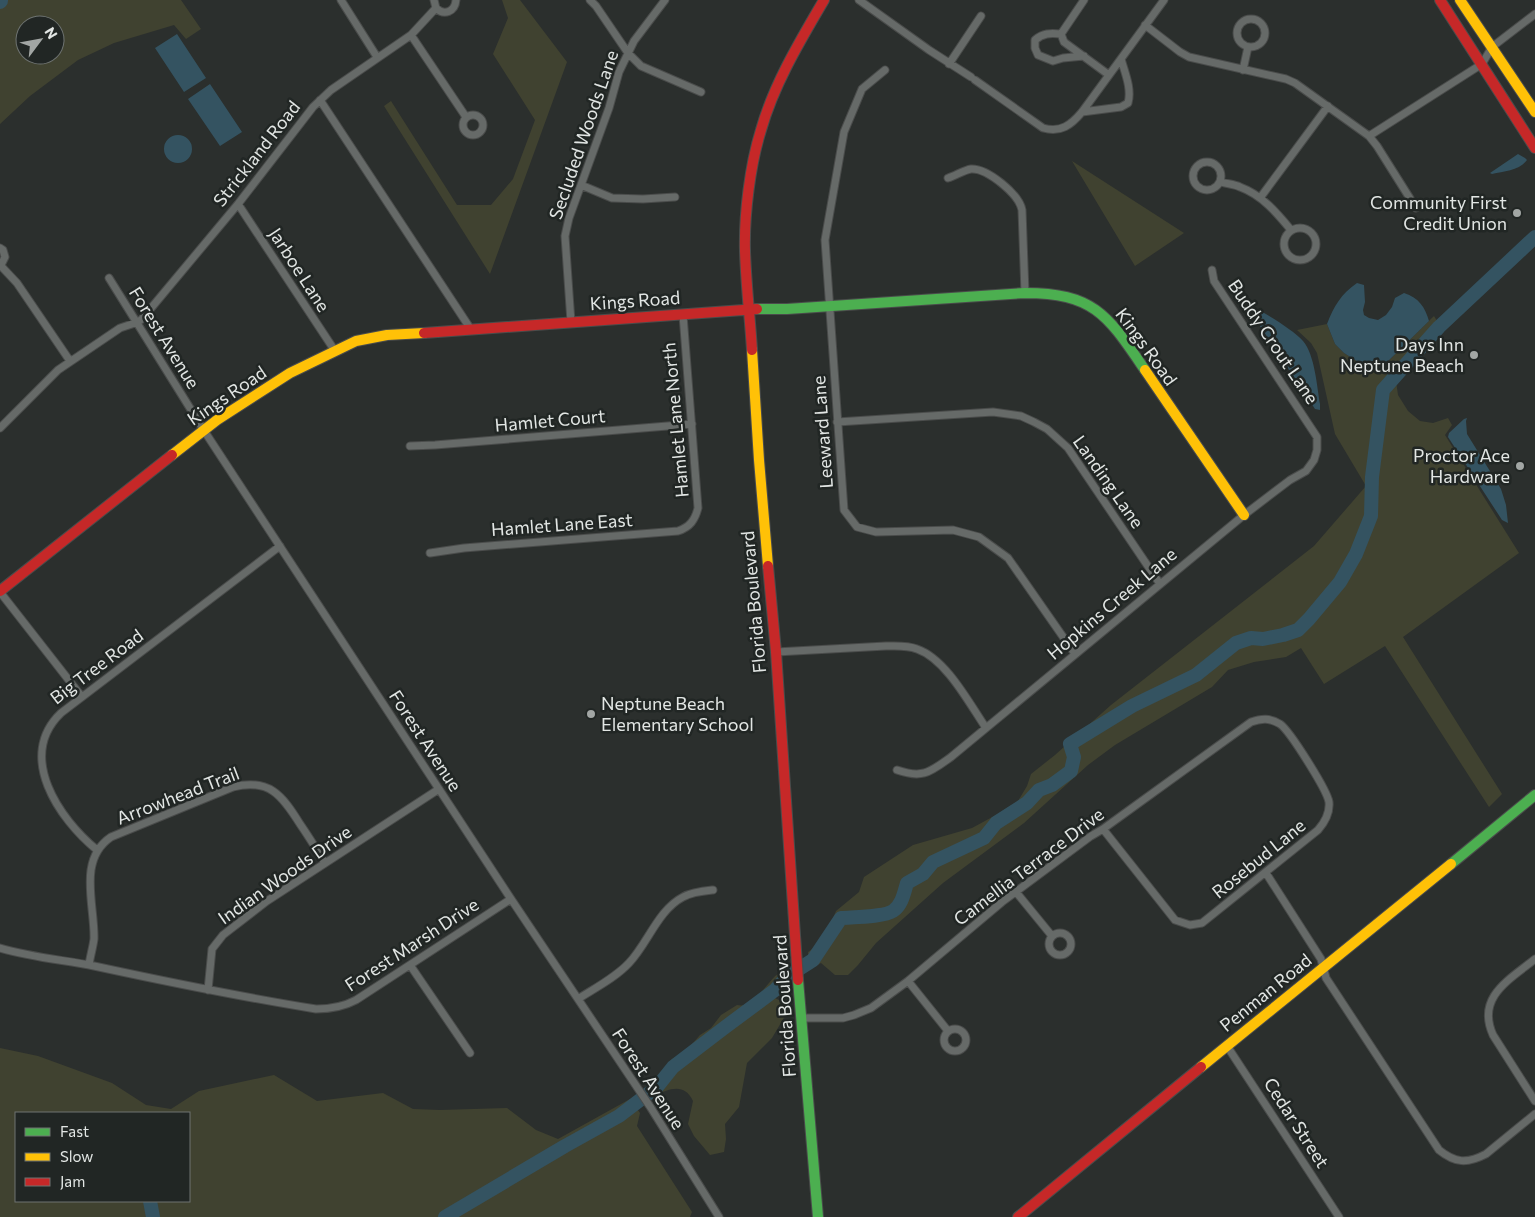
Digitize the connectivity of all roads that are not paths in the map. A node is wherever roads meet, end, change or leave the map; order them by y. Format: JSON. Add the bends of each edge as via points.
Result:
{"nodes":[{"id":1,"x":341,"y":0,"type":"edge"},
{"id":2,"x":434,"y":0,"type":"edge"},
{"id":3,"x":456,"y":0,"type":"edge"},
{"id":4,"x":590,"y":0,"type":"edge"},
{"id":5,"x":665,"y":0,"type":"edge"},
{"id":6,"x":824,"y":0,"type":"edge"},
{"id":7,"x":859,"y":0,"type":"edge"},
{"id":8,"x":1084,"y":0,"type":"edge"},
{"id":9,"x":1164,"y":0,"type":"edge"},
{"id":10,"x":1440,"y":0,"type":"edge"},
{"id":11,"x":1460,"y":0,"type":"edge"},
{"id":12,"x":436,"y":8,"type":"junction"},
{"id":13,"x":1535,"y":14,"type":"edge"},
{"id":14,"x":981,"y":16,"type":"dead end"},
{"id":15,"x":1145,"y":25,"type":"junction"},
{"id":16,"x":1061,"y":34,"type":"junction"},
{"id":17,"x":411,"y":35,"type":"junction"},
{"id":18,"x":1248,"y":47,"type":"dead end"},
{"id":19,"x":1492,"y":48,"type":"junction"},
{"id":20,"x":628,"y":54,"type":"junction"},
{"id":21,"x":1084,"y":56,"type":"junction"},
{"id":22,"x":378,"y":57,"type":"junction"},
{"id":23,"x":1121,"y":60,"type":"junction"},
{"id":24,"x":949,"y":64,"type":"junction"},
{"id":25,"x":1482,"y":64,"type":"junction"},
{"id":26,"x":885,"y":70,"type":"dead end"},
{"id":27,"x":1243,"y":70,"type":"junction"},
{"id":28,"x":1110,"y":75,"type":"junction"},
{"id":29,"x":701,"y":92,"type":"dead end"},
{"id":30,"x":320,"y":100,"type":"junction"},
{"id":31,"x":1328,"y":106,"type":"junction"},
{"id":32,"x":1082,"y":112,"type":"junction"},
{"id":33,"x":1535,"y":112,"type":"edge"},
{"id":34,"x":466,"y":117,"type":"dead end"},
{"id":35,"x":1369,"y":136,"type":"junction"},
{"id":36,"x":1535,"y":148,"type":"edge"},
{"id":37,"x":948,"y":178,"type":"dead end"},
{"id":38,"x":1221,"y":182,"type":"junction"},
{"id":39,"x":581,"y":185,"type":"junction"},
{"id":40,"x":675,"y":197,"type":"dead end"},
{"id":41,"x":1260,"y":198,"type":"junction"},
{"id":42,"x":238,"y":204,"type":"junction"},
{"id":43,"x":1416,"y":208,"type":"dead end"},
{"id":44,"x":1291,"y":230,"type":"junction"},
{"id":45,"x":0,"y":248,"type":"edge"},
{"id":46,"x":1,"y":265,"type":"edge"},
{"id":47,"x":1212,"y":270,"type":"dead end"},
{"id":48,"x":109,"y":278,"type":"dead end"},
{"id":49,"x":1024,"y":293,"type":"junction"},
{"id":50,"x":829,"y":306,"type":"junction"},
{"id":51,"x":749,"y":309,"type":"junction"},
{"id":52,"x":683,"y":315,"type":"junction"},
{"id":53,"x":138,"y":322,"type":"junction"},
{"id":54,"x":571,"y":322,"type":"junction"},
{"id":55,"x":470,"y":328,"type":"junction"},
{"id":56,"x":335,"y":351,"type":"junction"},
{"id":57,"x":70,"y":361,"type":"junction"},
{"id":58,"x":837,"y":422,"type":"junction"},
{"id":59,"x":692,"y":424,"type":"junction"},
{"id":60,"x":0,"y":428,"type":"edge"},
{"id":61,"x":1312,"y":428,"type":"joint"},
{"id":62,"x":203,"y":429,"type":"junction"},
{"id":63,"x":410,"y":446,"type":"dead end"},
{"id":64,"x":1244,"y":515,"type":"junction"},
{"id":65,"x":694,"y":521,"type":"joint"},
{"id":66,"x":280,"y":546,"type":"junction"},
{"id":67,"x":430,"y":553,"type":"dead end"},
{"id":68,"x":1160,"y":584,"type":"junction"},
{"id":69,"x":0,"y":591,"type":"edge"},
{"id":70,"x":776,"y":652,"type":"junction"},
{"id":71,"x":1075,"y":654,"type":"junction"},
{"id":72,"x":82,"y":697,"type":"junction"},
{"id":73,"x":986,"y":728,"type":"junction"},
{"id":74,"x":896,"y":770,"type":"dead end"},
{"id":75,"x":439,"y":789,"type":"junction"},
{"id":76,"x":1535,"y":795,"type":"edge"},
{"id":77,"x":1329,"y":808,"type":"joint"},
{"id":78,"x":1103,"y":829,"type":"junction"},
{"id":79,"x":97,"y":850,"type":"junction"},
{"id":80,"x":325,"y":863,"type":"junction"},
{"id":81,"x":1266,"y":873,"type":"junction"},
{"id":82,"x":713,"y":890,"type":"dead end"},
{"id":83,"x":1016,"y":892,"type":"junction"},
{"id":84,"x":511,"y":899,"type":"junction"},
{"id":85,"x":1052,"y":936,"type":"dead end"},
{"id":86,"x":0,"y":948,"type":"edge"},
{"id":87,"x":1535,"y":959,"type":"edge"},
{"id":88,"x":88,"y":965,"type":"junction"},
{"id":89,"x":410,"y":965,"type":"junction"},
{"id":90,"x":1322,"y":968,"type":"junction"},
{"id":91,"x":908,"y":981,"type":"junction"},
{"id":92,"x":208,"y":990,"type":"junction"},
{"id":93,"x":578,"y":999,"type":"junction"},
{"id":94,"x":802,"y":1018,"type":"junction"},
{"id":95,"x":948,"y":1031,"type":"dead end"},
{"id":96,"x":1226,"y":1046,"type":"junction"},
{"id":97,"x":470,"y":1053,"type":"dead end"},
{"id":98,"x":1535,"y":1101,"type":"edge"},
{"id":99,"x":1535,"y":1114,"type":"edge"},
{"id":100,"x":719,"y":1217,"type":"edge"},
{"id":101,"x":818,"y":1217,"type":"edge"},
{"id":102,"x":1018,"y":1217,"type":"edge"},
{"id":103,"x":1339,"y":1217,"type":"edge"}],
"edges":[{"from":1,"to":22,"type":"street"},
{"from":2,"to":12,"type":"street"},
{"from":3,"to":12,"type":"street","via":[[455,7],[449,12]]},
{"from":4,"to":20,"type":"street"},
{"from":5,"to":20,"type":"street","name":"Secluded Woods Lane"},
{"from":6,"to":51,"type":"main road","name":"Florida Boulevard","via":[[782,76],[761,127],[746,217]]},
{"from":7,"to":24,"type":"street"},
{"from":8,"to":16,"type":"street"},
{"from":9,"to":15,"type":"street"},
{"from":10,"to":25,"type":"main road"},
{"from":11,"to":19,"type":"main road"},
{"from":12,"to":17,"type":"street"},
{"from":13,"to":19,"type":"street"},
{"from":14,"to":24,"type":"street"},
{"from":15,"to":23,"type":"street"},
{"from":15,"to":27,"type":"street","via":[[1189,57]]},
{"from":16,"to":21,"type":"street","via":[[1064,42]]},
{"from":16,"to":21,"type":"street","via":[[1049,33],[1035,40],[1038,55],[1053,61]]},
{"from":17,"to":22,"type":"street"},
{"from":17,"to":34,"type":"street"},
{"from":18,"to":27,"type":"street"},
{"from":19,"to":25,"type":"street"},
{"from":19,"to":33,"type":"main road"},
{"from":20,"to":29,"type":"street","via":[[641,66]]},
{"from":20,"to":39,"type":"street","name":"Secluded Woods Lane"},
{"from":21,"to":28,"type":"street"},
{"from":22,"to":30,"type":"street"},
{"from":23,"to":28,"type":"street"},
{"from":23,"to":32,"type":"street","via":[[1129,86],[1128,102],[1121,107]]},
{"from":24,"to":32,"type":"street","via":[[1043,128],[1066,128]]},
{"from":25,"to":35,"type":"street"},
{"from":25,"to":36,"type":"main road"},
{"from":26,"to":50,"type":"street","name":"Leeward Lane","via":[[862,89],[844,132],[825,240]]},
{"from":27,"to":31,"type":"street","via":[[1295,83]]},
{"from":28,"to":32,"type":"street"},
{"from":30,"to":42,"type":"street","name":"Strickland Road"},
{"from":30,"to":55,"type":"street","name":"Strickland Road"},
{"from":31,"to":35,"type":"street"},
{"from":31,"to":41,"type":"street"},
{"from":35,"to":43,"type":"street"},
{"from":37,"to":49,"type":"street","via":[[971,169],[982,171],[1008,188],[1018,200],[1022,210]]},
{"from":38,"to":38,"type":"street","via":[[1222,172],[1216,164],[1206,161],[1197,165],[1193,174],[1195,184],[1203,190],[1214,189]]},
{"from":38,"to":41,"type":"street","via":[[1240,187]]},
{"from":39,"to":40,"type":"street","via":[[612,198]]},
{"from":39,"to":54,"type":"street","name":"Secluded Woods Lane","via":[[565,236]]},
{"from":41,"to":44,"type":"street"},
{"from":42,"to":53,"type":"street","name":"Strickland Road"},
{"from":42,"to":56,"type":"street","name":"Jarboe Lane"},
{"from":44,"to":44,"type":"street","via":[[1285,239],[1286,250],[1294,258],[1304,259],[1314,253],[1316,242],[1312,232],[1302,227]]},
{"from":45,"to":46,"type":"street","via":[[5,257]]},
{"from":46,"to":57,"type":"street"},
{"from":47,"to":61,"type":"street","name":"Buddy Crout Lane","via":[[1214,281]]},
{"from":48,"to":53,"type":"street","name":"Forest Avenue"},
{"from":49,"to":50,"type":"main road","name":"Kings Road"},
{"from":49,"to":64,"type":"main road","name":"Kings Road","via":[[1048,292],[1079,300],[1109,320]]},
{"from":50,"to":51,"type":"main road","name":"Kings Road"},
{"from":50,"to":58,"type":"street","name":"Leeward Lane"},
{"from":51,"to":52,"type":"main road","name":"Kings Road"},
{"from":51,"to":70,"type":"main road","name":"Florida Boulevard"},
{"from":52,"to":54,"type":"main road","name":"Kings Road"},
{"from":52,"to":59,"type":"street","name":"Hamlet Lane North"},
{"from":53,"to":57,"type":"street","via":[[120,328]]},
{"from":53,"to":62,"type":"street","name":"Forest Avenue"},
{"from":54,"to":55,"type":"main road","name":"Kings Road"},
{"from":55,"to":56,"type":"main road","name":"Kings Road","via":[[370,337]]},
{"from":56,"to":62,"type":"main road","name":"Kings Road","via":[[290,373]]},
{"from":57,"to":60,"type":"street"},
{"from":58,"to":68,"type":"street","name":"Landing Lane","via":[[993,412],[1021,416],[1048,429],[1068,448]]},
{"from":58,"to":71,"type":"street","name":"Leeward Lane","via":[[844,510],[857,528],[876,532],[953,530],[979,537],[1008,558]]},
{"from":59,"to":63,"type":"street","name":"Hamlet Court"},
{"from":59,"to":65,"type":"street","name":"Hamlet Lane North","via":[[698,508]]},
{"from":61,"to":64,"type":"street","name":"Hopkins Creek Lane","via":[[1318,450],[1306,471]]},
{"from":62,"to":66,"type":"street","name":"Forest Avenue"},
{"from":62,"to":69,"type":"main road","name":"Kings Road"},
{"from":64,"to":68,"type":"street","name":"Hopkins Creek Lane"},
{"from":65,"to":67,"type":"street","name":"Hamlet Lane East","via":[[678,531]]},
{"from":66,"to":72,"type":"street","name":"Big Tree Road"},
{"from":66,"to":75,"type":"street","name":"Forest Avenue"},
{"from":68,"to":71,"type":"street","name":"Hopkins Creek Lane"},
{"from":69,"to":72,"type":"street"},
{"from":70,"to":73,"type":"street","via":[[886,646],[917,649],[931,655],[943,666]]},
{"from":70,"to":94,"type":"main road","name":"Florida Boulevard"},
{"from":71,"to":73,"type":"street","name":"Hopkins Creek Lane"},
{"from":72,"to":79,"type":"street","name":"Big Tree Road","via":[[49,726],[41,749],[41,763],[45,778],[70,823]]},
{"from":73,"to":74,"type":"street","name":"Hopkins Creek Lane","via":[[925,774],[910,775]]},
{"from":75,"to":80,"type":"street","name":"Indian Woods Drive"},
{"from":75,"to":84,"type":"street","name":"Forest Avenue"},
{"from":76,"to":90,"type":"main road","name":"Penman Road"},
{"from":77,"to":78,"type":"street","name":"Camellia Terrace Drive","via":[[1326,794],[1285,728],[1267,719],[1259,719],[1243,727]]},
{"from":77,"to":81,"type":"street","name":"Rosebud Lane","via":[[1318,830]]},
{"from":78,"to":81,"type":"street","name":"Rosebud Lane","via":[[1175,920],[1190,925],[1207,920]]},
{"from":78,"to":83,"type":"street","name":"Camellia Terrace Drive"},
{"from":79,"to":80,"type":"street","name":"Arrowhead Trail","via":[[111,837],[233,787],[251,784],[269,788],[282,797]]},
{"from":79,"to":88,"type":"street","via":[[90,873],[94,939]]},
{"from":80,"to":92,"type":"street","name":"Indian Woods Drive","via":[[267,901],[217,941],[212,949]]},
{"from":81,"to":90,"type":"street","via":[[1320,959]]},
{"from":82,"to":93,"type":"street","via":[[682,897],[670,906],[628,965]]},
{"from":83,"to":85,"type":"street"},
{"from":83,"to":91,"type":"street","name":"Camellia Terrace Drive"},
{"from":84,"to":89,"type":"street","name":"Forest Marsh Drive"},
{"from":84,"to":93,"type":"street","name":"Forest Avenue"},
{"from":86,"to":88,"type":"street"},
{"from":87,"to":98,"type":"street","via":[[1496,992],[1488,1006],[1488,1025]]},
{"from":88,"to":92,"type":"street"},
{"from":89,"to":92,"type":"street","name":"Forest Marsh Drive","via":[[346,1006],[331,1009]]},
{"from":89,"to":97,"type":"street"},
{"from":90,"to":96,"type":"main road","name":"Penman Road"},
{"from":90,"to":99,"type":"street","via":[[1430,1139],[1445,1155],[1468,1161],[1486,1154]]},
{"from":91,"to":94,"type":"street","name":"Camellia Terrace Drive","via":[[871,1008],[854,1015]]},
{"from":91,"to":95,"type":"street"},
{"from":93,"to":100,"type":"street","name":"Forest Avenue"},
{"from":94,"to":101,"type":"main road","name":"Florida Boulevard"},
{"from":96,"to":102,"type":"main road","name":"Penman Road"},
{"from":96,"to":103,"type":"street","name":"Cedar Street"}]}
